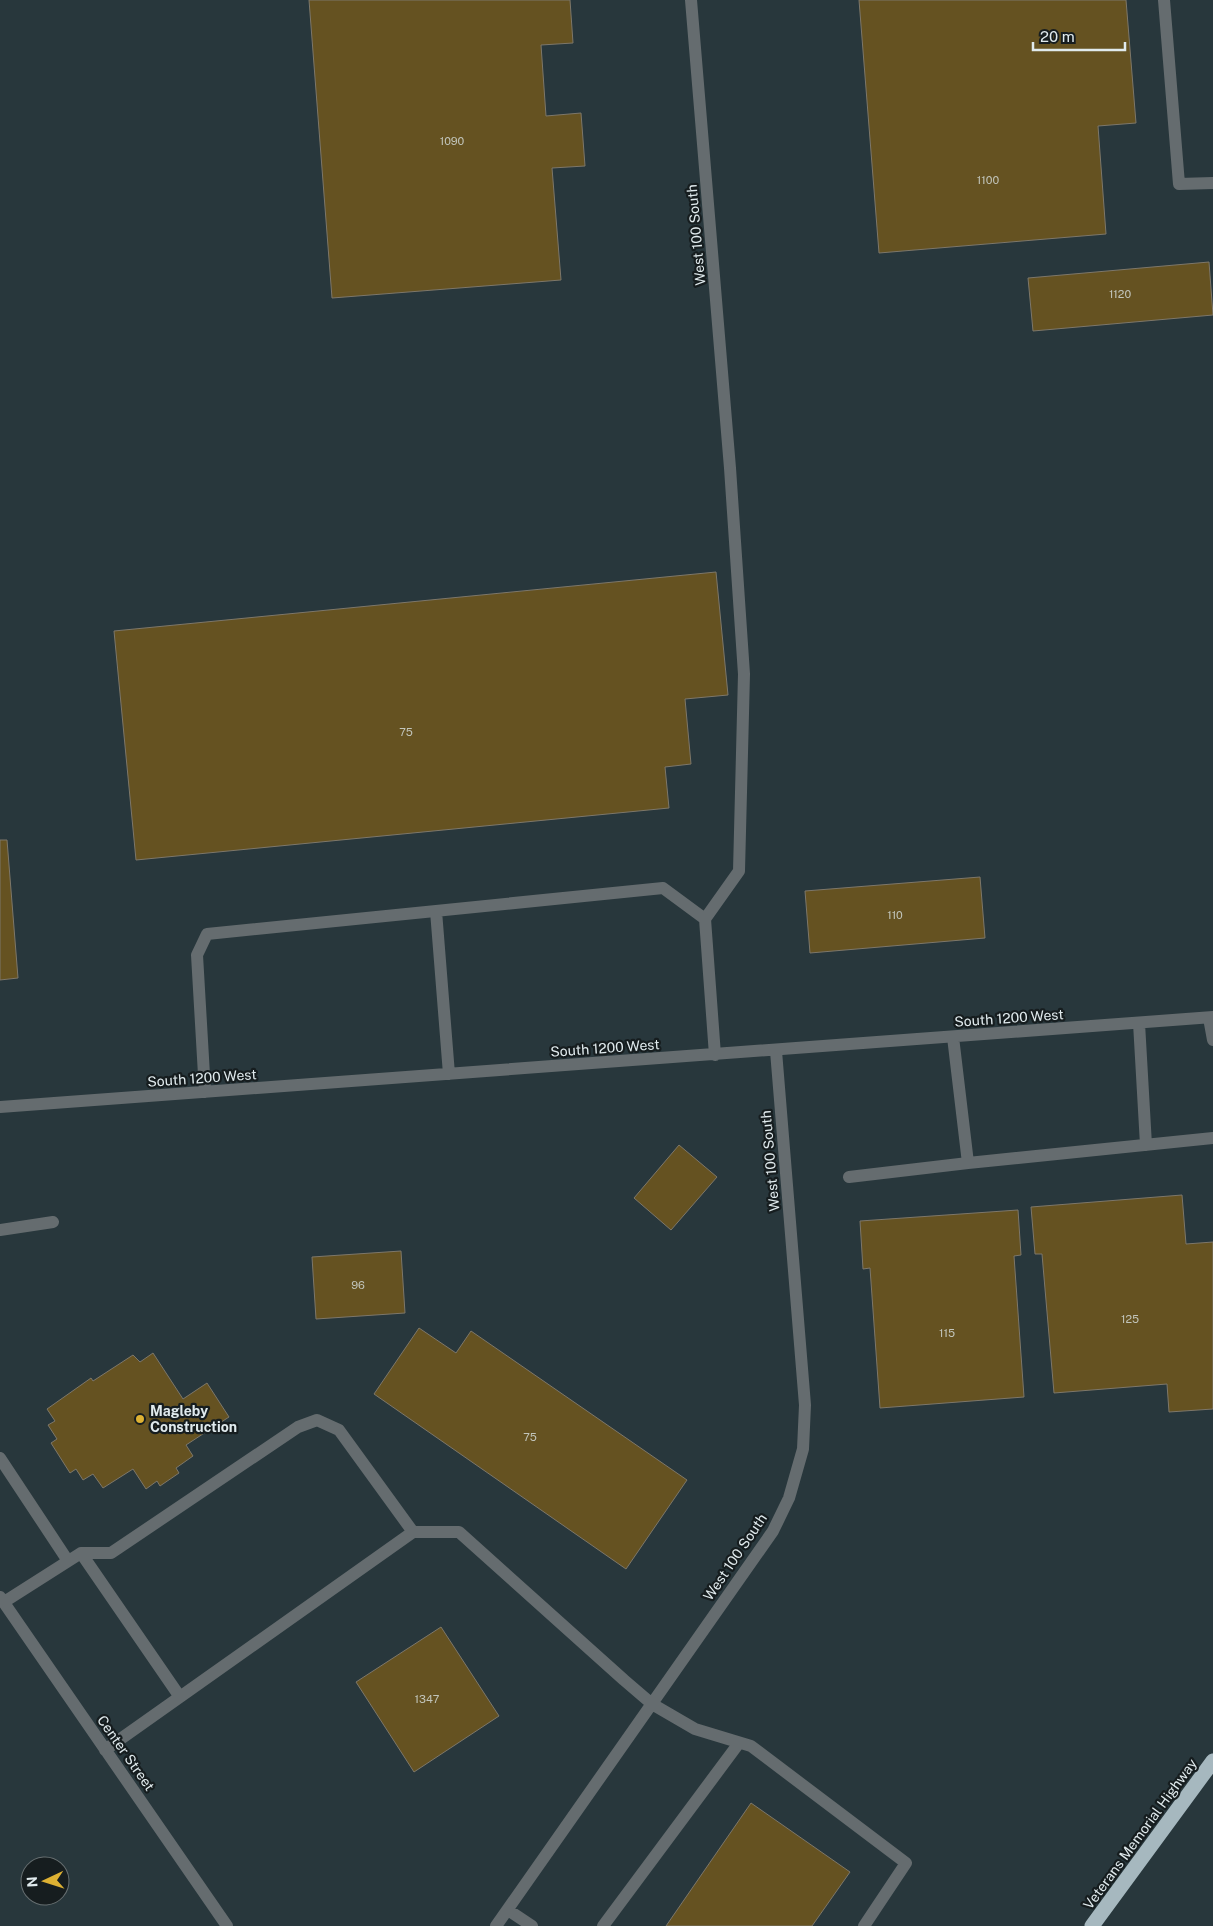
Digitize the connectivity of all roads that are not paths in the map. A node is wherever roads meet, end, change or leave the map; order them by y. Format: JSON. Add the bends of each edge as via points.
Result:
{"nodes":[{"id":1,"x":691,"y":0,"type":"edge"},
{"id":2,"x":1164,"y":0,"type":"edge"},
{"id":3,"x":1213,"y":183,"type":"edge"},
{"id":4,"x":436,"y":911,"type":"junction"},
{"id":5,"x":705,"y":919,"type":"junction"},
{"id":6,"x":1211,"y":1018,"type":"edge"},
{"id":7,"x":1139,"y":1023,"type":"junction"},
{"id":8,"x":953,"y":1037,"type":"junction"},
{"id":9,"x":1213,"y":1040,"type":"edge"},
{"id":10,"x":776,"y":1051,"type":"junction"},
{"id":11,"x":715,"y":1055,"type":"junction"},
{"id":12,"x":449,"y":1074,"type":"junction"},
{"id":13,"x":205,"y":1092,"type":"junction"},
{"id":14,"x":0,"y":1107,"type":"edge"},
{"id":15,"x":1213,"y":1138,"type":"edge"},
{"id":16,"x":1146,"y":1145,"type":"junction"},
{"id":17,"x":968,"y":1163,"type":"junction"},
{"id":18,"x":849,"y":1177,"type":"dead end"},
{"id":19,"x":53,"y":1222,"type":"dead end"},
{"id":20,"x":0,"y":1230,"type":"edge"},
{"id":21,"x":0,"y":1458,"type":"edge"},
{"id":22,"x":413,"y":1532,"type":"junction"},
{"id":23,"x":81,"y":1553,"type":"junction"},
{"id":24,"x":68,"y":1561,"type":"junction"},
{"id":25,"x":2,"y":1600,"type":"edge"},
{"id":26,"x":180,"y":1697,"type":"junction"},
{"id":27,"x":652,"y":1704,"type":"junction"},
{"id":28,"x":739,"y":1743,"type":"junction"},
{"id":29,"x":105,"y":1750,"type":"junction"},
{"id":30,"x":1213,"y":1761,"type":"edge"},
{"id":31,"x":508,"y":1910,"type":"junction"},
{"id":32,"x":227,"y":1926,"type":"edge"},
{"id":33,"x":496,"y":1926,"type":"edge"},
{"id":34,"x":532,"y":1926,"type":"edge"},
{"id":35,"x":602,"y":1926,"type":"edge"},
{"id":36,"x":864,"y":1926,"type":"edge"},
{"id":37,"x":1092,"y":1926,"type":"edge"}],
"edges":[{"from":1,"to":5,"type":"street","name":"West 100 South","via":[[744,674],[739,871]]},
{"from":2,"to":3,"type":"street","via":[[1180,184]]},
{"from":4,"to":5,"type":"street","via":[[662,888]]},
{"from":4,"to":12,"type":"street"},
{"from":4,"to":13,"type":"street","via":[[207,934],[197,955]]},
{"from":5,"to":11,"type":"street"},
{"from":6,"to":7,"type":"street","name":"South 1200 West"},
{"from":6,"to":9,"type":"street"},
{"from":7,"to":8,"type":"street","name":"South 1200 West"},
{"from":7,"to":16,"type":"street"},
{"from":8,"to":10,"type":"street","name":"South 1200 West"},
{"from":8,"to":17,"type":"street"},
{"from":10,"to":11,"type":"street","name":"South 1200 West"},
{"from":10,"to":27,"type":"street","name":"West 100 South","via":[[805,1405],[803,1449],[789,1498],[773,1531]]},
{"from":11,"to":12,"type":"street","name":"South 1200 West"},
{"from":12,"to":13,"type":"street","name":"South 1200 West"},
{"from":13,"to":14,"type":"street","name":"South 1200 West"},
{"from":15,"to":16,"type":"street"},
{"from":16,"to":17,"type":"street"},
{"from":17,"to":18,"type":"street"},
{"from":19,"to":20,"type":"street"},
{"from":21,"to":24,"type":"street"},
{"from":22,"to":23,"type":"street","via":[[339,1430],[317,1420],[298,1427],[111,1553]]},
{"from":22,"to":26,"type":"street"},
{"from":22,"to":27,"type":"street","via":[[459,1532]]},
{"from":23,"to":24,"type":"street"},
{"from":23,"to":26,"type":"street"},
{"from":24,"to":25,"type":"street"},
{"from":25,"to":29,"type":"street","name":"Center Street"},
{"from":26,"to":29,"type":"street"},
{"from":27,"to":28,"type":"street","via":[[695,1729]]},
{"from":27,"to":31,"type":"street","name":"West 100 South"},
{"from":28,"to":35,"type":"street"},
{"from":28,"to":36,"type":"street","via":[[751,1746],[906,1863]]},
{"from":29,"to":32,"type":"street","name":"Center Street"},
{"from":30,"to":37,"type":"highway","name":"Veterans Memorial Highway"},
{"from":31,"to":33,"type":"street","name":"West 100 South"},
{"from":31,"to":34,"type":"street"}]}
